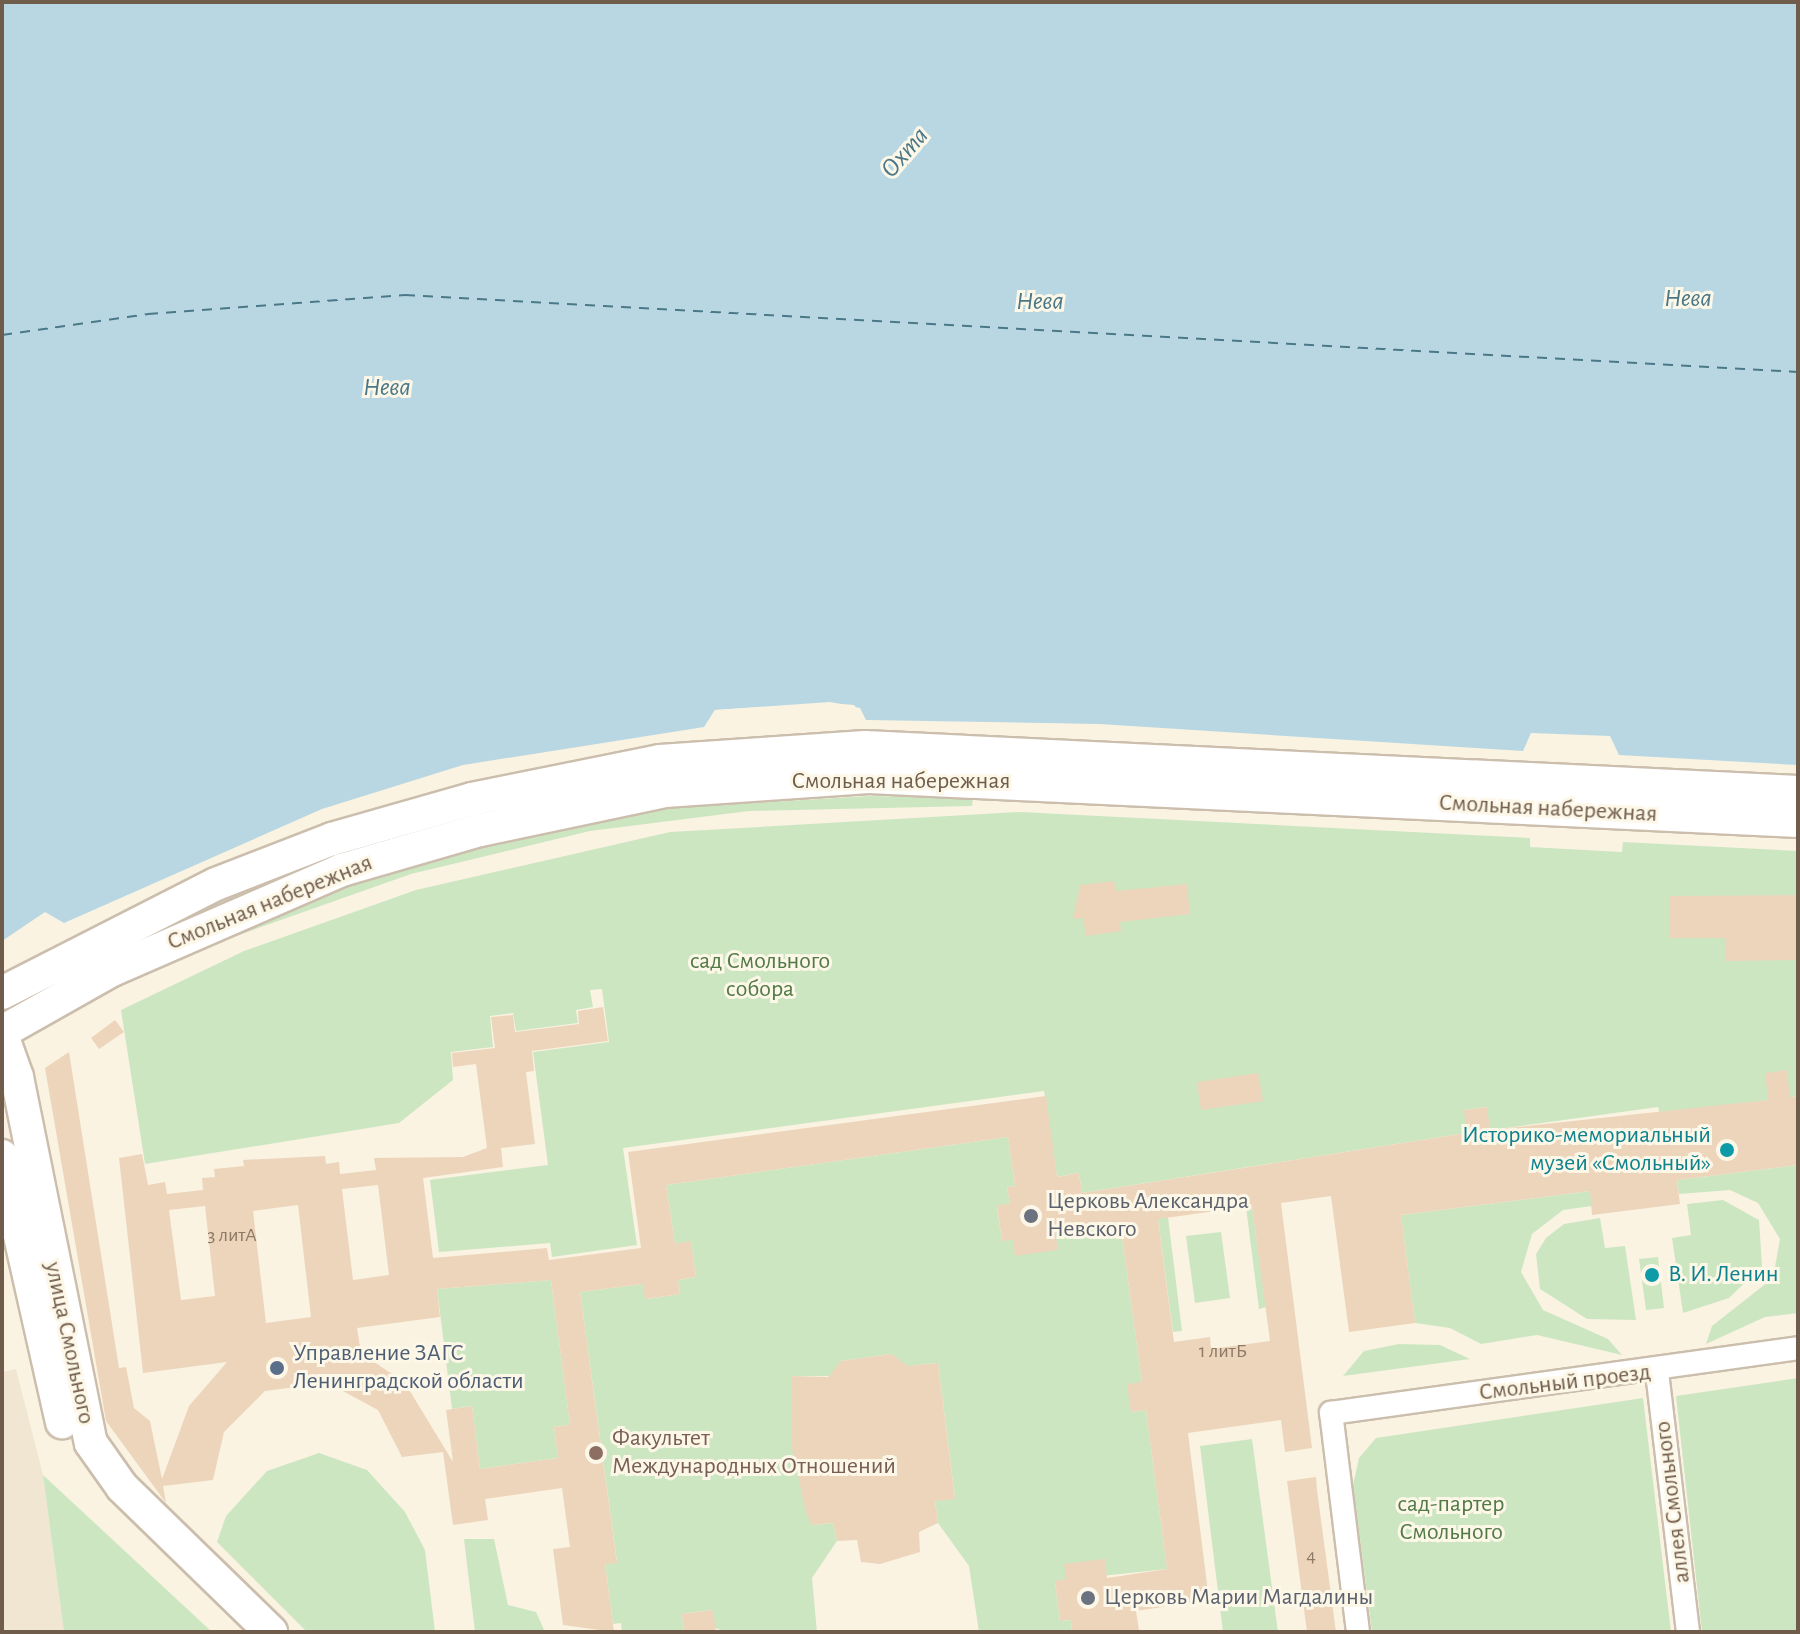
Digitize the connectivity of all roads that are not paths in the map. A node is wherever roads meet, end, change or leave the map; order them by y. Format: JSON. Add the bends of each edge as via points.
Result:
{"nodes":[{"id":1,"x":1798,"y":792,"type":"edge"},
{"id":2,"x":1798,"y":821,"type":"edge"},
{"id":3,"x":2,"y":993,"type":"edge"},
{"id":4,"x":2,"y":1034,"type":"edge"},
{"id":5,"x":2,"y":1156,"type":"edge"},
{"id":6,"x":1798,"y":1348,"type":"edge"},
{"id":7,"x":1657,"y":1372,"type":"junction"},
{"id":8,"x":245,"y":1632,"type":"edge"},
{"id":9,"x":271,"y":1632,"type":"edge"},
{"id":10,"x":1358,"y":1632,"type":"edge"},
{"id":11,"x":1688,"y":1632,"type":"edge"}],
"edges":[{"from":1,"to":3,"type":"main road","name":"Смольная набережная","via":[[881,747],[660,761],[472,799],[332,839],[216,884]]},
{"from":2,"to":4,"type":"main road","name":"Смольная набережная","via":[[869,777],[665,791],[480,830],[342,870],[125,963]]},
{"from":4,"to":9,"type":"main road","name":"улица Смольного","via":[[17,1077],[91,1443],[122,1487]]},
{"from":5,"to":8,"type":"main road","name":"улица Смольного","via":[[71,1450],[105,1498]]},
{"from":6,"to":7,"type":"street","name":"Смольный проезд"},
{"from":7,"to":10,"type":"street","name":"Смольный проезд","via":[[1331,1413]]},
{"from":7,"to":11,"type":"street","name":"аллея Смольного"}]}
